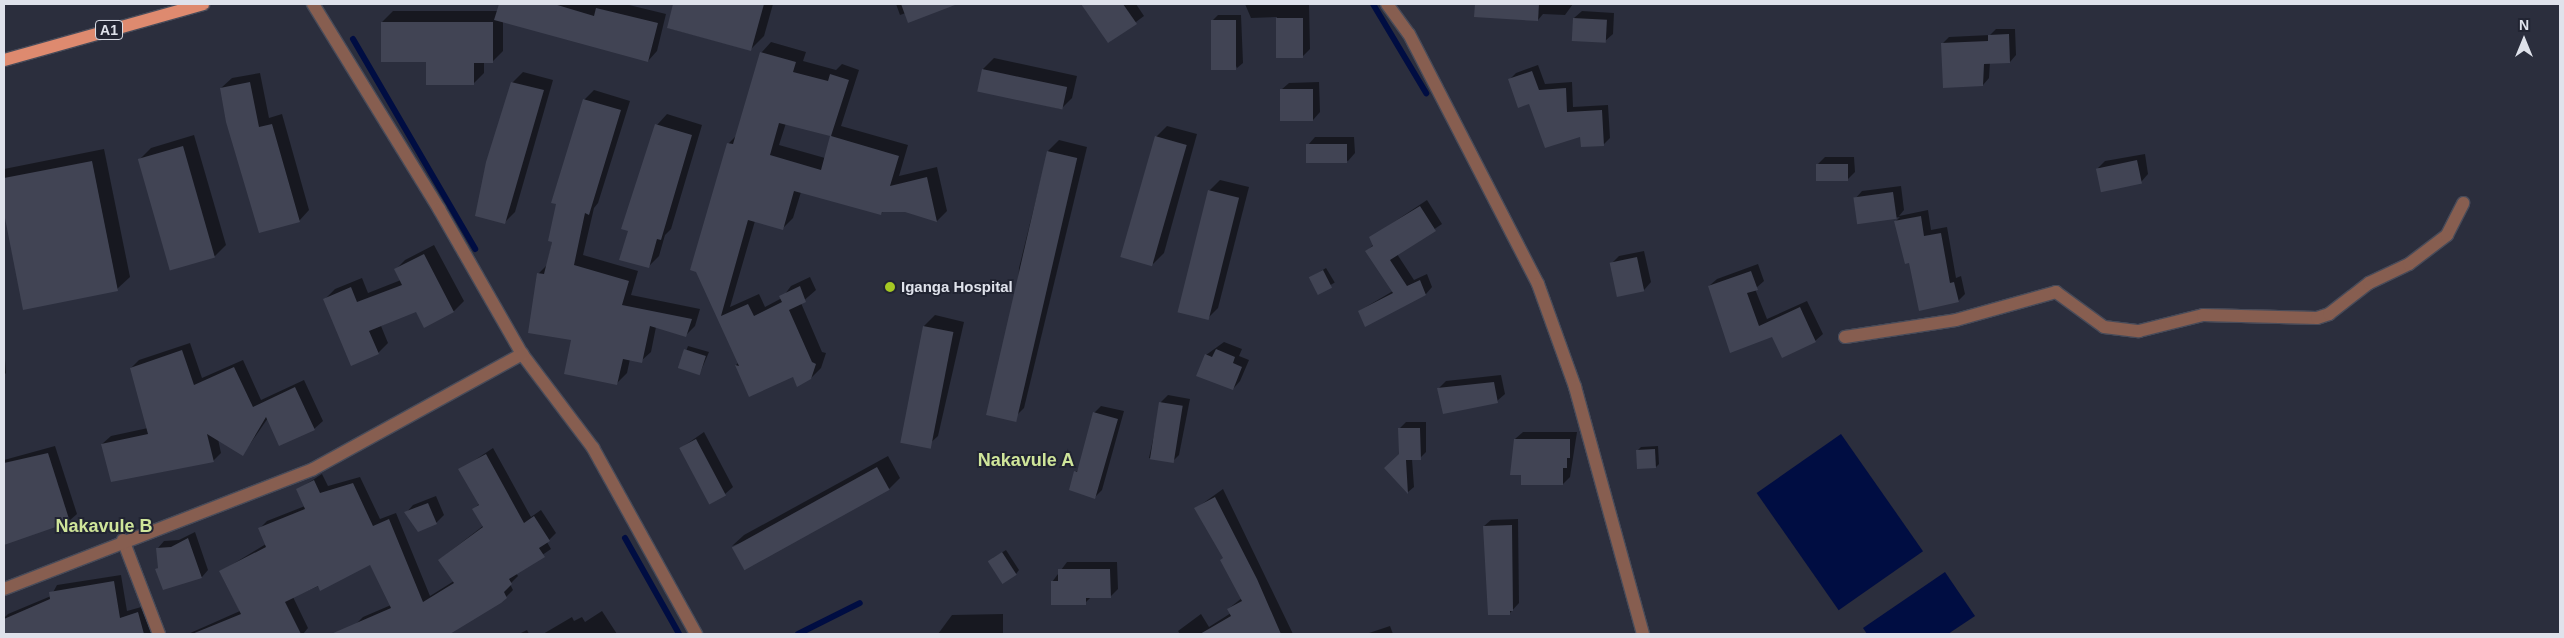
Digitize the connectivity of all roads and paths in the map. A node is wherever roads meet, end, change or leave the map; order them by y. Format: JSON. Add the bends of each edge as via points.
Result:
{"nodes":[{"id":1,"x":203,"y":4,"type":"edge"},
{"id":2,"x":313,"y":4,"type":"edge"},
{"id":3,"x":1387,"y":4,"type":"edge"},
{"id":4,"x":7,"y":57,"type":"edge"},
{"id":5,"x":2463,"y":203,"type":"dead end"},
{"id":6,"x":1845,"y":337,"type":"dead end"},
{"id":7,"x":522,"y":354,"type":"junction"},
{"id":8,"x":123,"y":540,"type":"junction"},
{"id":9,"x":4,"y":589,"type":"edge"},
{"id":10,"x":159,"y":634,"type":"edge"},
{"id":11,"x":696,"y":634,"type":"edge"},
{"id":12,"x":1643,"y":634,"type":"edge"}],
"edges":[{"from":1,"to":4,"type":"main road","number":"A1"},
{"from":2,"to":7,"type":"street","via":[[439,209]]},
{"from":3,"to":12,"type":"street","via":[[1409,34],[1538,284],[1575,387]]},
{"from":5,"to":6,"type":"street","via":[[2447,235],[2409,264],[2369,283],[2328,314],[2317,318],[2203,315],[2139,331],[2104,326],[2056,292],[1956,320]]},
{"from":7,"to":8,"type":"street","via":[[313,469]]},
{"from":7,"to":11,"type":"street","via":[[593,448]]},
{"from":8,"to":9,"type":"street"},
{"from":8,"to":10,"type":"street"}]}
